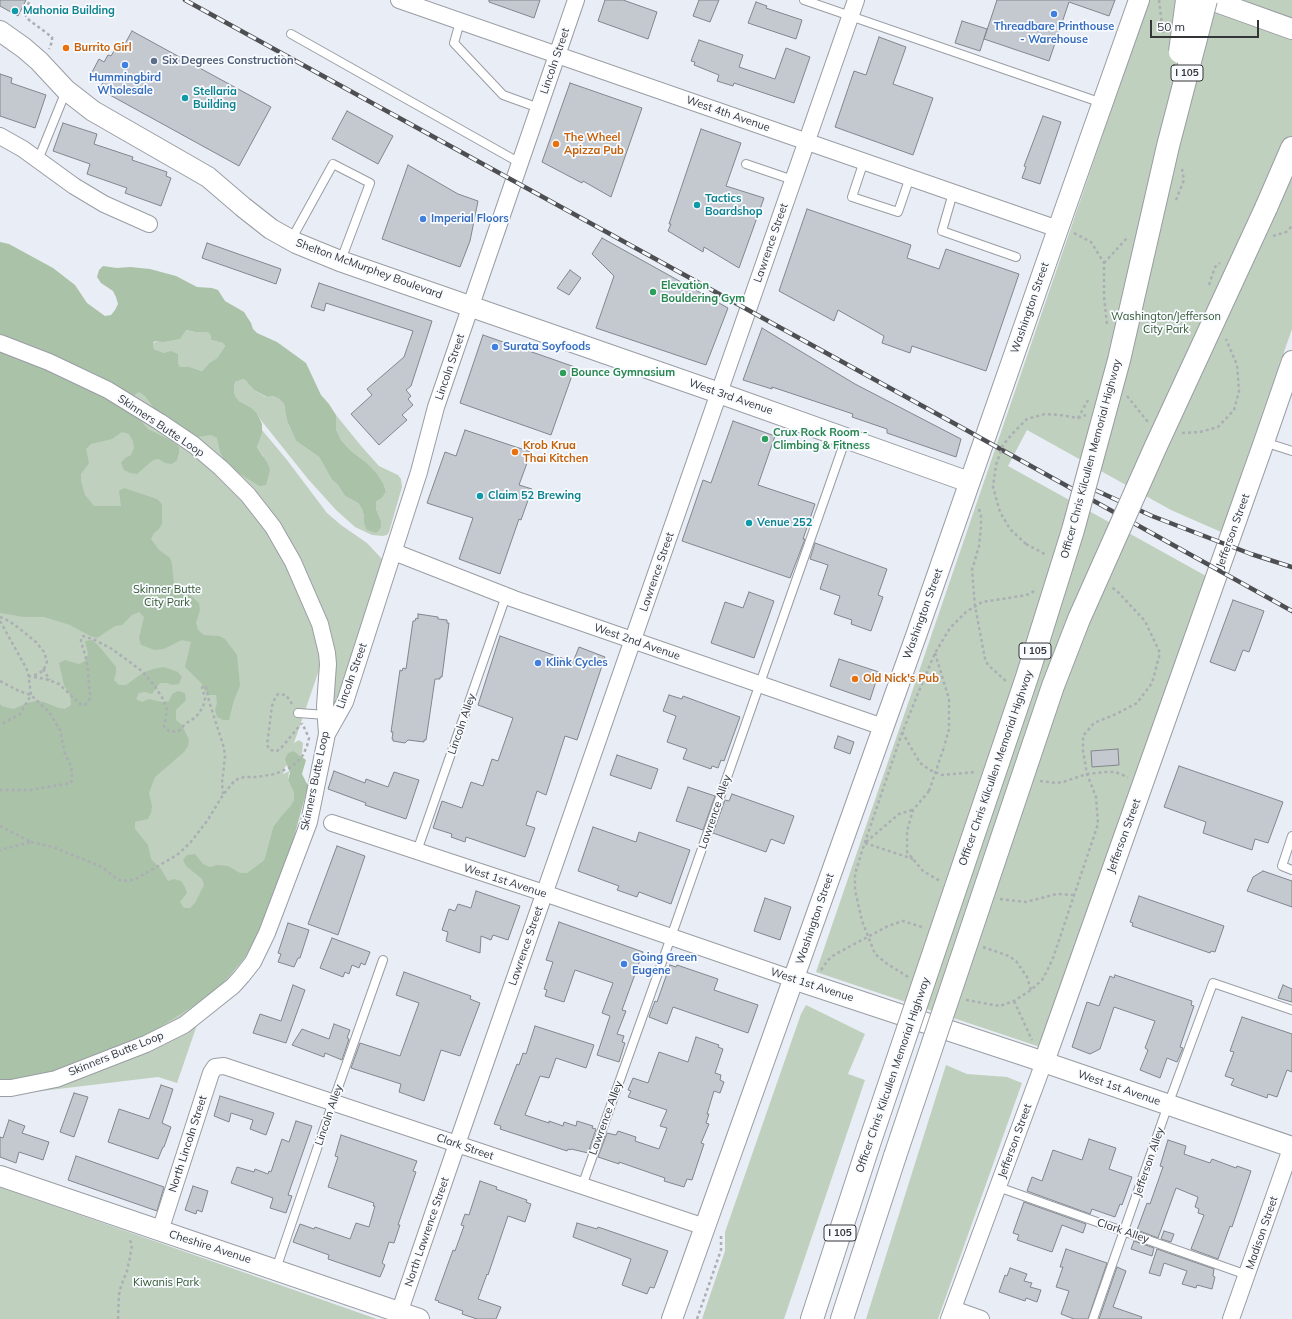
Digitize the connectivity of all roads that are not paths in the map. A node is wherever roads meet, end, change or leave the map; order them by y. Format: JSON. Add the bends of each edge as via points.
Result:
{"nodes":[{"id":1,"x":399,"y":0,"type":"edge"},
{"id":2,"x":576,"y":0,"type":"edge"},
{"id":3,"x":804,"y":0,"type":"edge"},
{"id":4,"x":856,"y":0,"type":"edge"},
{"id":5,"x":1139,"y":0,"type":"edge"},
{"id":6,"x":1187,"y":0,"type":"edge"},
{"id":7,"x":1206,"y":0,"type":"edge"},
{"id":8,"x":1211,"y":0,"type":"edge"},
{"id":9,"x":851,"y":16,"type":"junction"},
{"id":10,"x":460,"y":22,"type":"junction"},
{"id":11,"x":1292,"y":29,"type":"edge"},
{"id":12,"x":0,"y":31,"type":"edge"},
{"id":13,"x":291,"y":34,"type":"dead end"},
{"id":14,"x":557,"y":56,"type":"junction"},
{"id":15,"x":66,"y":90,"type":"junction"},
{"id":16,"x":1102,"y":103,"type":"junction"},
{"id":17,"x":539,"y":108,"type":"junction"},
{"id":18,"x":0,"y":136,"type":"edge"},
{"id":19,"x":807,"y":141,"type":"junction"},
{"id":20,"x":1168,"y":146,"type":"junction"},
{"id":21,"x":1292,"y":148,"type":"edge"},
{"id":22,"x":38,"y":160,"type":"junction"},
{"id":23,"x":864,"y":161,"type":"junction"},
{"id":24,"x":520,"y":163,"type":"junction"},
{"id":25,"x":746,"y":164,"type":"dead end"},
{"id":26,"x":1292,"y":164,"type":"edge"},
{"id":27,"x":910,"y":177,"type":"junction"},
{"id":28,"x":794,"y":180,"type":"junction"},
{"id":29,"x":953,"y":193,"type":"junction"},
{"id":30,"x":1266,"y":208,"type":"junction"},
{"id":31,"x":149,"y":224,"type":"dead end"},
{"id":32,"x":1058,"y":229,"type":"junction"},
{"id":33,"x":291,"y":240,"type":"junction"},
{"id":34,"x":1016,"y":257,"type":"dead end"},
{"id":35,"x":340,"y":261,"type":"junction"},
{"id":36,"x":470,"y":306,"type":"junction"},
{"id":37,"x":0,"y":343,"type":"edge"},
{"id":38,"x":1292,"y":361,"type":"edge"},
{"id":39,"x":719,"y":393,"type":"junction"},
{"id":40,"x":846,"y":438,"type":"junction"},
{"id":41,"x":1264,"y":442,"type":"junction"},
{"id":42,"x":1292,"y":451,"type":"edge"},
{"id":43,"x":969,"y":482,"type":"junction"},
{"id":44,"x":394,"y":552,"type":"junction"},
{"id":45,"x":506,"y":596,"type":"junction"},
{"id":46,"x":633,"y":641,"type":"junction"},
{"id":47,"x":760,"y":684,"type":"junction"},
{"id":48,"x":298,"y":713,"type":"road end"},
{"id":49,"x":326,"y":715,"type":"junction"},
{"id":50,"x":882,"y":727,"type":"junction"},
{"id":51,"x":327,"y":734,"type":"junction"},
{"id":52,"x":332,"y":823,"type":"dead end"},
{"id":53,"x":1292,"y":836,"type":"edge"},
{"id":54,"x":417,"y":851,"type":"junction"},
{"id":55,"x":1292,"y":870,"type":"edge"},
{"id":56,"x":544,"y":893,"type":"junction"},
{"id":57,"x":671,"y":937,"type":"junction"},
{"id":58,"x":383,"y":960,"type":"dead end"},
{"id":59,"x":801,"y":981,"type":"junction"},
{"id":60,"x":1292,"y":1010,"type":"edge"},
{"id":61,"x":1037,"y":1059,"type":"junction"},
{"id":62,"x":224,"y":1066,"type":"joint"},
{"id":63,"x":0,"y":1088,"type":"edge"},
{"id":64,"x":333,"y":1102,"type":"junction"},
{"id":65,"x":1168,"y":1105,"type":"junction"},
{"id":66,"x":457,"y":1144,"type":"junction"},
{"id":67,"x":1292,"y":1147,"type":"edge"},
{"id":68,"x":0,"y":1176,"type":"edge"},
{"id":69,"x":582,"y":1186,"type":"junction"},
{"id":70,"x":998,"y":1187,"type":"junction"},
{"id":71,"x":705,"y":1227,"type":"junction"},
{"id":72,"x":160,"y":1231,"type":"junction"},
{"id":73,"x":1124,"y":1231,"type":"junction"},
{"id":74,"x":276,"y":1270,"type":"junction"},
{"id":75,"x":1247,"y":1275,"type":"junction"},
{"id":76,"x":951,"y":1314,"type":"edge"},
{"id":77,"x":398,"y":1316,"type":"edge"},
{"id":78,"x":419,"y":1319,"type":"edge"},
{"id":79,"x":672,"y":1319,"type":"edge"},
{"id":80,"x":812,"y":1319,"type":"edge"},
{"id":81,"x":842,"y":1319,"type":"edge"},
{"id":82,"x":981,"y":1319,"type":"edge"},
{"id":83,"x":1093,"y":1319,"type":"edge"},
{"id":84,"x":1231,"y":1319,"type":"edge"}],
"edges":[{"from":1,"to":10,"type":"street","name":"West 4th Avenue"},
{"from":2,"to":14,"type":"street","name":"Lincoln Street"},
{"from":3,"to":9,"type":"lane"},
{"from":4,"to":9,"type":"street","name":"Lawrence Street"},
{"from":5,"to":16,"type":"street","name":"Washington Street"},
{"from":6,"to":20,"type":"highway","bridge":true},
{"from":7,"to":20,"type":"highway","name":"Officer Chris Kilcullen Memorial Highway","number":"I 105","bridge":true},
{"from":8,"to":11,"type":"street"},
{"from":9,"to":16,"type":"lane"},
{"from":9,"to":19,"type":"street","name":"Lawrence Street"},
{"from":10,"to":14,"type":"street","name":"West 4th Avenue"},
{"from":10,"to":17,"type":"lane","via":[[454,43],[503,94]]},
{"from":12,"to":15,"type":"street","name":"Shelton McMurphey Boulevard","via":[[39,61]]},
{"from":13,"to":24,"type":"lane"},
{"from":14,"to":17,"type":"street","name":"Lincoln Street"},
{"from":14,"to":19,"type":"street","name":"West 4th Avenue"},
{"from":15,"to":22,"type":"lane"},
{"from":15,"to":33,"type":"street","name":"Shelton McMurphey Boulevard","via":[[93,111],[208,177],[270,229]]},
{"from":16,"to":32,"type":"street","name":"Washington Street"},
{"from":17,"to":24,"type":"street","name":"Lincoln Street"},
{"from":18,"to":22,"type":"street","via":[[23,148]]},
{"from":19,"to":23,"type":"street","name":"West 4th Avenue"},
{"from":19,"to":28,"type":"street","name":"Lawrence Street"},
{"from":20,"to":80,"type":"highway","name":"Officer Chris Kilcullen Memorial Highway","number":"I 105","bridge":true,"via":[[1119,360],[1073,530],[1027,677]]},
{"from":21,"to":30,"type":"highway","number":"I 105"},
{"from":22,"to":31,"type":"street","via":[[104,204]]},
{"from":23,"to":27,"type":"street","name":"West 4th Avenue"},
{"from":23,"to":27,"type":"lane","via":[[852,197],[898,212]]},
{"from":24,"to":36,"type":"street","name":"Lincoln Street"},
{"from":25,"to":28,"type":"lane"},
{"from":26,"to":30,"type":"highway"},
{"from":27,"to":29,"type":"street","name":"West 4th Avenue"},
{"from":28,"to":39,"type":"street","name":"Lawrence Street"},
{"from":29,"to":32,"type":"street","name":"West 4th Avenue"},
{"from":29,"to":34,"type":"lane","via":[[942,231]]},
{"from":30,"to":81,"type":"highway","number":"I 105","bridge":true,"via":[[1079,619],[1053,686]]},
{"from":32,"to":43,"type":"street","name":"Washington Street"},
{"from":33,"to":35,"type":"street","name":"Shelton McMurphey Boulevard"},
{"from":33,"to":35,"type":"lane","via":[[333,164],[370,183]]},
{"from":35,"to":36,"type":"street","name":"Shelton McMurphey Boulevard"},
{"from":36,"to":39,"type":"street","name":"West 3rd Avenue"},
{"from":36,"to":44,"type":"street","name":"Lincoln Street","via":[[436,407]]},
{"from":37,"to":49,"type":"street","name":"Skinners Butte Loop","via":[[49,362],[108,390],[194,446],[248,495],[273,527],[293,562],[320,624],[328,664]]},
{"from":38,"to":41,"type":"street","name":"Jefferson Street"},
{"from":39,"to":40,"type":"street","name":"West 3rd Avenue"},
{"from":39,"to":46,"type":"street","name":"Lawrence Street"},
{"from":40,"to":43,"type":"street","name":"West 3rd Avenue"},
{"from":40,"to":47,"type":"lane","name":"Lawrence Alley"},
{"from":41,"to":42,"type":"lane"},
{"from":41,"to":61,"type":"street","name":"Jefferson Street","via":[[1143,782]]},
{"from":43,"to":50,"type":"street","name":"Washington Street"},
{"from":44,"to":45,"type":"street","name":"West 2nd Avenue"},
{"from":44,"to":51,"type":"street","name":"Lincoln Street","via":[[345,702]]},
{"from":45,"to":46,"type":"street","name":"West 2nd Avenue"},
{"from":45,"to":54,"type":"lane","name":"Lincoln Alley"},
{"from":46,"to":47,"type":"street","name":"West 2nd Avenue"},
{"from":46,"to":56,"type":"street","name":"Lawrence Street"},
{"from":47,"to":50,"type":"street","name":"West 2nd Avenue"},
{"from":47,"to":57,"type":"lane","name":"Lawrence Alley"},
{"from":48,"to":49,"type":"lane"},
{"from":49,"to":51,"type":"street","name":"Skinners Butte Loop"},
{"from":50,"to":59,"type":"street","name":"Washington Street"},
{"from":51,"to":63,"type":"street","name":"Skinners Butte Loop","via":[[309,822],[276,912],[253,962],[233,986],[184,1025],[146,1044],[56,1079]]},
{"from":52,"to":54,"type":"street","name":"West 1st Avenue"},
{"from":53,"to":55,"type":"lane","via":[[1282,866]]},
{"from":54,"to":56,"type":"street","name":"West 1st Avenue"},
{"from":56,"to":57,"type":"street","name":"West 1st Avenue"},
{"from":56,"to":66,"type":"street","name":"Lawrence Street"},
{"from":57,"to":59,"type":"street","name":"West 1st Avenue"},
{"from":57,"to":69,"type":"lane","name":"Lawrence Alley"},
{"from":58,"to":64,"type":"lane","name":"Lincoln Alley"},
{"from":59,"to":61,"type":"street","name":"West 1st Avenue"},
{"from":59,"to":71,"type":"street","name":"Washington Street"},
{"from":60,"to":65,"type":"lane","name":"Jefferson Alley","via":[[1213,983]]},
{"from":61,"to":65,"type":"street","name":"West 1st Avenue"},
{"from":61,"to":70,"type":"street","name":"Jefferson Street"},
{"from":62,"to":64,"type":"street","name":"Clark Street"},
{"from":62,"to":72,"type":"street","name":"North Lincoln Street","via":[[216,1067],[212,1073]]},
{"from":64,"to":66,"type":"street","name":"Clark Street"},
{"from":64,"to":74,"type":"lane","name":"Lincoln Alley"},
{"from":65,"to":67,"type":"street","name":"West 1st Avenue"},
{"from":65,"to":73,"type":"lane","name":"Jefferson Alley"},
{"from":66,"to":69,"type":"street","name":"Clark Street"},
{"from":66,"to":77,"type":"street","name":"North Lawrence Street"},
{"from":67,"to":75,"type":"street","name":"Madison Street"},
{"from":68,"to":72,"type":"street","name":"Cheshire Avenue"},
{"from":69,"to":71,"type":"street","name":"Clark Street"},
{"from":70,"to":73,"type":"lane","name":"Clark Alley"},
{"from":70,"to":76,"type":"street","name":"Jefferson Street"},
{"from":71,"to":79,"type":"street","name":"Washington Street"},
{"from":72,"to":74,"type":"street","name":"Cheshire Avenue"},
{"from":73,"to":75,"type":"lane","name":"Clark Alley"},
{"from":73,"to":83,"type":"lane","name":"Jefferson Alley"},
{"from":74,"to":77,"type":"street","name":"Cheshire Avenue"},
{"from":75,"to":84,"type":"street","name":"Madison Street"},
{"from":76,"to":82,"type":"street"},
{"from":77,"to":78,"type":"street","name":"Cheshire Avenue"}]}
